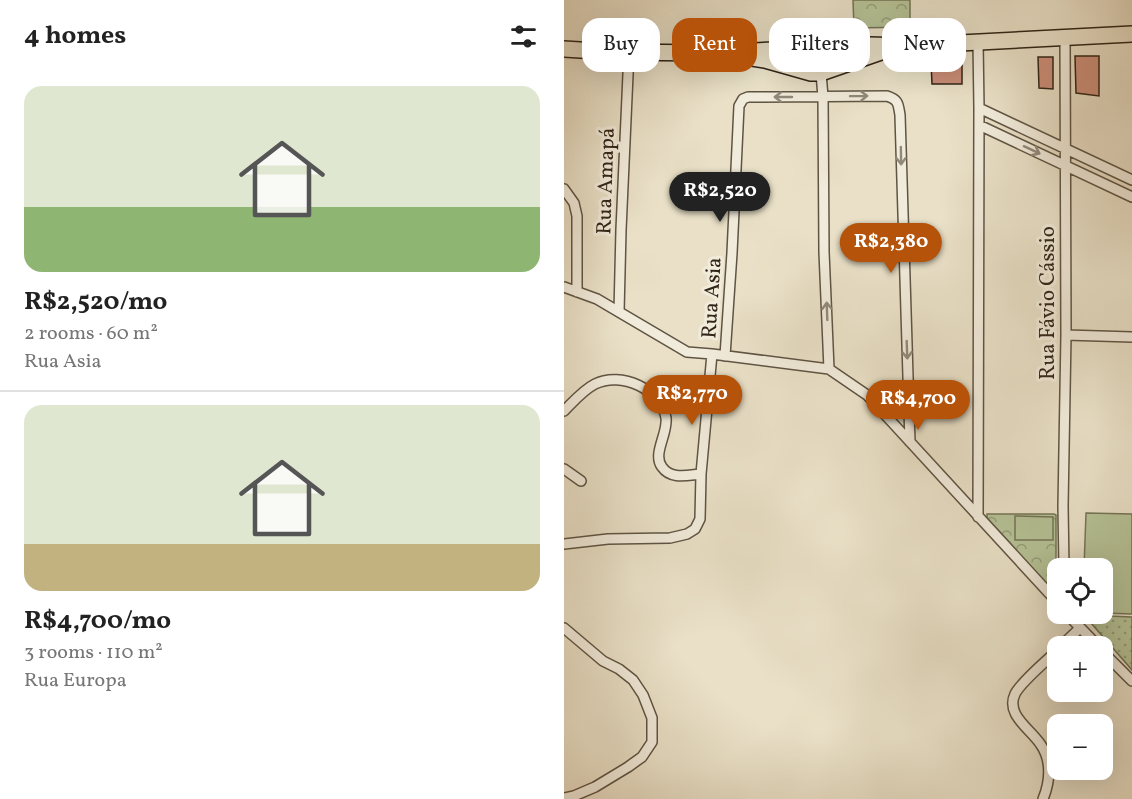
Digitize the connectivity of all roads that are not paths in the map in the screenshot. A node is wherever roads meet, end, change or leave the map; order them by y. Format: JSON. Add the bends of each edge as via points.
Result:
{"nodes":[{"id":1,"x":1132,"y":34,"type":"edge"},
{"id":2,"x":1065,"y":37,"type":"junction"},
{"id":3,"x":978,"y":42,"type":"junction"},
{"id":4,"x":966,"y":43,"type":"edge"},
{"id":5,"x":564,"y":50,"type":"edge"},
{"id":6,"x":582,"y":51,"type":"edge"},
{"id":7,"x":628,"y":72,"type":"edge"},
{"id":8,"x":820,"y":72,"type":"edge"},
{"id":9,"x":823,"y":97,"type":"junction"},
{"id":10,"x":979,"y":108,"type":"junction"},
{"id":11,"x":979,"y":125,"type":"junction"},
{"id":12,"x":1066,"y":149,"type":"junction"},
{"id":13,"x":1066,"y":165,"type":"junction"},
{"id":14,"x":1132,"y":180,"type":"edge"},
{"id":15,"x":564,"y":189,"type":"edge"},
{"id":16,"x":1132,"y":197,"type":"edge"},
{"id":17,"x":564,"y":288,"type":"edge"},
{"id":18,"x":577,"y":292,"type":"junction"},
{"id":19,"x":619,"y":312,"type":"junction"},
{"id":20,"x":1066,"y":335,"type":"junction"},
{"id":21,"x":1132,"y":337,"type":"edge"},
{"id":22,"x":712,"y":354,"type":"junction"},
{"id":23,"x":725,"y":356,"type":"junction"},
{"id":24,"x":829,"y":369,"type":"junction"},
{"id":25,"x":564,"y":411,"type":"edge"},
{"id":26,"x":910,"y":442,"type":"junction"},
{"id":27,"x":564,"y":469,"type":"edge"},
{"id":28,"x":701,"y":474,"type":"junction"},
{"id":29,"x":580,"y":481,"type":"dead end"},
{"id":30,"x":978,"y":517,"type":"junction"},
{"id":31,"x":564,"y":544,"type":"edge"},
{"id":32,"x":1064,"y":558,"type":"edge"},
{"id":33,"x":1047,"y":591,"type":"edge"},
{"id":34,"x":1076,"y":624,"type":"edge"},
{"id":35,"x":564,"y":628,"type":"edge"},
{"id":36,"x":1080,"y":628,"type":"junction"},
{"id":37,"x":1072,"y":636,"type":"edge"},
{"id":38,"x":1088,"y":636,"type":"edge"},
{"id":39,"x":1047,"y":661,"type":"edge"},
{"id":40,"x":1113,"y":662,"type":"edge"},
{"id":41,"x":1132,"y":681,"type":"edge"},
{"id":42,"x":564,"y":798,"type":"edge"},
{"id":43,"x":1043,"y":799,"type":"edge"}],
"edges":[{"from":1,"to":2,"type":"main road"},
{"from":2,"to":3,"type":"main road"},
{"from":2,"to":12,"type":"street","name":"Rua Fávio Cássio"},
{"from":3,"to":4,"type":"main road"},
{"from":3,"to":10,"type":"street"},
{"from":5,"to":6,"type":"main road"},
{"from":7,"to":19,"type":"street","name":"Rua Amapá"},
{"from":8,"to":9,"type":"street"},
{"from":9,"to":23,"type":"street","name":"Rua Asia","one_way":true,"via":[[748,97],[739,106]]},
{"from":24,"to":9,"type":"street","one_way":true},
{"from":9,"to":26,"type":"street","one_way":true,"via":[[887,96],[898,103]]},
{"from":10,"to":11,"type":"street"},
{"from":10,"to":12,"type":"street"},
{"from":11,"to":13,"type":"street","one_way":true},
{"from":11,"to":30,"type":"street"},
{"from":12,"to":13,"type":"street","name":"Rua Fávio Cássio"},
{"from":12,"to":14,"type":"street"},
{"from":13,"to":16,"type":"street"},
{"from":13,"to":20,"type":"street","name":"Rua Fávio Cássio"},
{"from":15,"to":18,"type":"street","via":[[574,202],[577,216]]},
{"from":17,"to":18,"type":"street"},
{"from":18,"to":19,"type":"street"},
{"from":19,"to":22,"type":"street","via":[[687,352]]},
{"from":20,"to":21,"type":"street"},
{"from":20,"to":32,"type":"street","name":"Rua Fávio Cássio"},
{"from":22,"to":23,"type":"street"},
{"from":22,"to":28,"type":"street"},
{"from":23,"to":24,"type":"street"},
{"from":24,"to":26,"type":"street","via":[[867,395]]},
{"from":25,"to":28,"type":"street","via":[[596,383],[624,380],[641,386],[653,394],[666,419],[659,451],[661,466],[677,476]]},
{"from":26,"to":30,"type":"street"},
{"from":27,"to":29,"type":"street"},
{"from":28,"to":31,"type":"street","via":[[700,519],[687,534]]},
{"from":30,"to":33,"type":"street"},
{"from":34,"to":36,"type":"street"},
{"from":35,"to":42,"type":"street","via":[[633,680],[652,718],[652,742],[642,757],[594,787]]},
{"from":36,"to":37,"type":"street"},
{"from":36,"to":38,"type":"street"},
{"from":39,"to":43,"type":"street","via":[[1016,691],[1012,702],[1016,716],[1042,745],[1048,758],[1050,774]]},
{"from":40,"to":41,"type":"street"}]}
